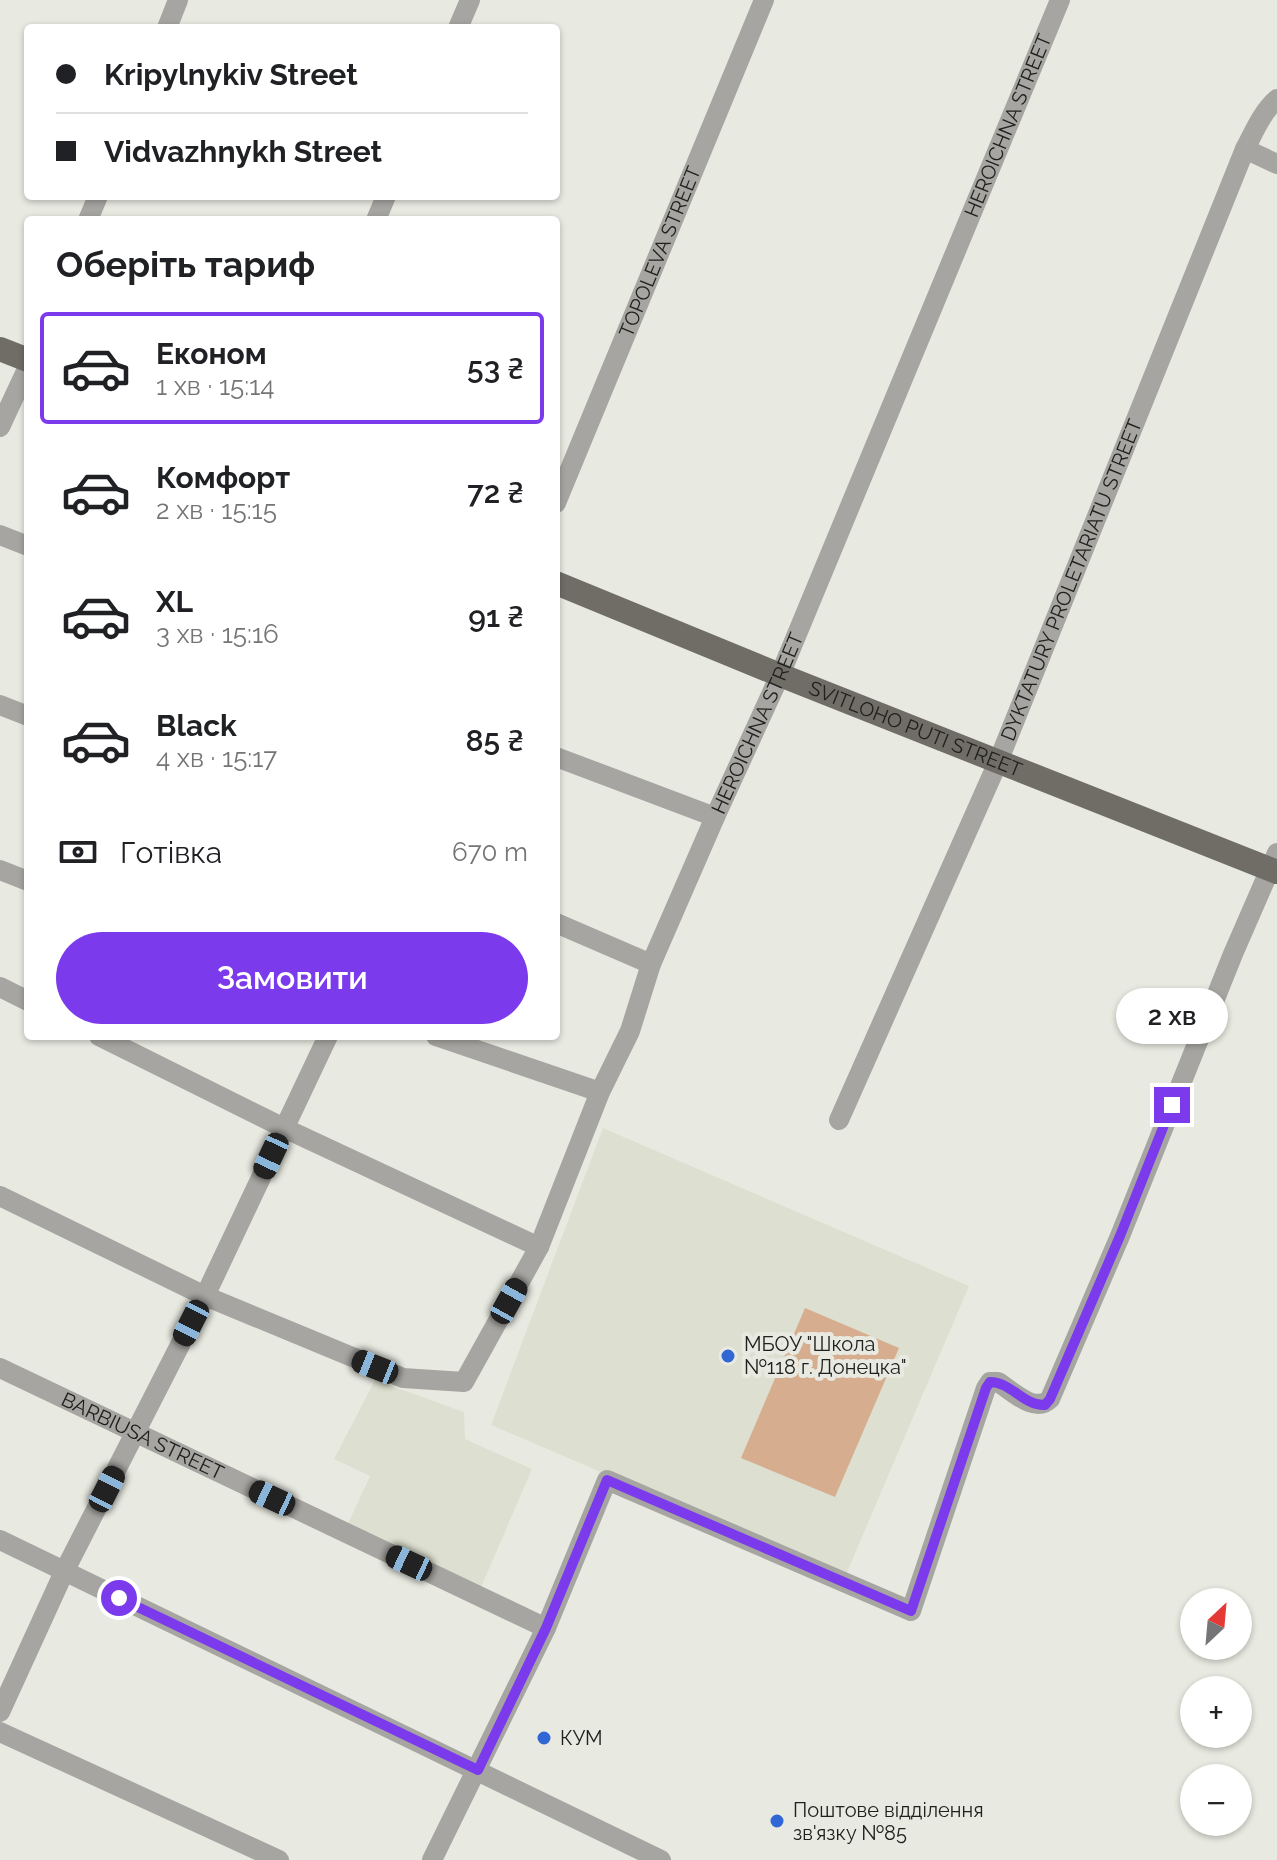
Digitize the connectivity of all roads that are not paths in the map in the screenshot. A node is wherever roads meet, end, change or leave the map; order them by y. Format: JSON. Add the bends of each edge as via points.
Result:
{"nodes":[{"id":1,"x":178,"y":0,"type":"edge"},
{"id":2,"x":470,"y":0,"type":"edge"},
{"id":3,"x":764,"y":0,"type":"edge"},
{"id":4,"x":1060,"y":0,"type":"edge"},
{"id":5,"x":169,"y":24,"type":"edge"},
{"id":6,"x":460,"y":24,"type":"edge"},
{"id":7,"x":1277,"y":99,"type":"edge"},
{"id":8,"x":1245,"y":149,"type":"junction"},
{"id":9,"x":1277,"y":164,"type":"edge"},
{"id":10,"x":0,"y":349,"type":"edge"},
{"id":11,"x":24,"y":358,"type":"edge"},
{"id":12,"x":24,"y":376,"type":"edge"},
{"id":13,"x":0,"y":427,"type":"edge"},
{"id":14,"x":560,"y":493,"type":"edge"},
{"id":15,"x":0,"y":535,"type":"edge"},
{"id":16,"x":24,"y":544,"type":"edge"},
{"id":17,"x":560,"y":585,"type":"edge"},
{"id":18,"x":780,"y":675,"type":"junction"},
{"id":19,"x":0,"y":705,"type":"edge"},
{"id":20,"x":24,"y":714,"type":"edge"},
{"id":21,"x":560,"y":759,"type":"edge"},
{"id":22,"x":998,"y":762,"type":"junction"},
{"id":23,"x":715,"y":817,"type":"junction"},
{"id":24,"x":1275,"y":865,"type":"edge"},
{"id":25,"x":0,"y":870,"type":"edge"},
{"id":26,"x":24,"y":879,"type":"edge"},
{"id":27,"x":560,"y":925,"type":"edge"},
{"id":28,"x":651,"y":964,"type":"junction"},
{"id":29,"x":0,"y":987,"type":"edge"},
{"id":30,"x":24,"y":999,"type":"edge"},
{"id":31,"x":107,"y":1040,"type":"edge"},
{"id":32,"x":326,"y":1040,"type":"edge"},
{"id":33,"x":448,"y":1040,"type":"edge"},
{"id":34,"x":600,"y":1092,"type":"junction"},
{"id":35,"x":839,"y":1120,"type":"dead end"},
{"id":36,"x":284,"y":1128,"type":"junction"},
{"id":37,"x":0,"y":1196,"type":"edge"},
{"id":38,"x":539,"y":1247,"type":"junction"},
{"id":39,"x":205,"y":1296,"type":"junction"},
{"id":40,"x":0,"y":1368,"type":"edge"},
{"id":41,"x":135,"y":1433,"type":"junction"},
{"id":42,"x":0,"y":1540,"type":"edge"},
{"id":43,"x":64,"y":1572,"type":"junction"},
{"id":44,"x":546,"y":1628,"type":"junction"},
{"id":45,"x":0,"y":1712,"type":"edge"},
{"id":46,"x":0,"y":1732,"type":"edge"},
{"id":47,"x":478,"y":1770,"type":"junction"},
{"id":48,"x":279,"y":1860,"type":"edge"},
{"id":49,"x":432,"y":1860,"type":"edge"},
{"id":50,"x":661,"y":1860,"type":"edge"}],
"edges":[{"from":1,"to":5,"type":"street"},
{"from":2,"to":6,"type":"street"},
{"from":3,"to":14,"type":"street","name":"TOPOLEVA STREET"},
{"from":4,"to":18,"type":"street","name":"HEROICHNA STREET"},
{"from":7,"to":8,"type":"street","name":"DYKTATURY PROLETARIATU STREET"},
{"from":8,"to":9,"type":"street"},
{"from":8,"to":22,"type":"street","name":"DYKTATURY PROLETARIATU STREET"},
{"from":10,"to":11,"type":"main road"},
{"from":12,"to":13,"type":"street"},
{"from":15,"to":16,"type":"street"},
{"from":17,"to":18,"type":"main road","name":"SVITLOHO PUTI STREET"},
{"from":18,"to":22,"type":"main road","name":"SVITLOHO PUTI STREET"},
{"from":18,"to":23,"type":"street","name":"HEROICHNA STREET"},
{"from":19,"to":20,"type":"street"},
{"from":21,"to":23,"type":"street"},
{"from":22,"to":24,"type":"main road","name":"SVITLOHO PUTI STREET"},
{"from":22,"to":35,"type":"street","name":"DYKTATURY PROLETARIATU STREET"},
{"from":23,"to":28,"type":"street","name":"HEROICHNA STREET"},
{"from":24,"to":44,"type":"street","via":[[1233,954],[1050,1399],[1035,1405],[998,1382],[986,1388],[911,1611],[607,1480]]},
{"from":25,"to":26,"type":"street"},
{"from":27,"to":28,"type":"street"},
{"from":28,"to":34,"type":"street","name":"HEROICHNA STREET","via":[[630,1031]]},
{"from":29,"to":30,"type":"street"},
{"from":31,"to":36,"type":"street"},
{"from":32,"to":36,"type":"street"},
{"from":33,"to":34,"type":"street"},
{"from":34,"to":38,"type":"street","name":"HEROICHNA STREET"},
{"from":36,"to":38,"type":"street"},
{"from":36,"to":39,"type":"street"},
{"from":37,"to":39,"type":"street"},
{"from":38,"to":39,"type":"street","name":"HEROICHNA STREET","via":[[464,1382],[403,1378]]},
{"from":39,"to":41,"type":"street"},
{"from":40,"to":41,"type":"street","name":"BARBIUSA STREET"},
{"from":41,"to":43,"type":"street"},
{"from":41,"to":44,"type":"street","name":"BARBIUSA STREET"},
{"from":42,"to":43,"type":"street"},
{"from":43,"to":45,"type":"street"},
{"from":43,"to":47,"type":"street"},
{"from":44,"to":47,"type":"street"},
{"from":46,"to":48,"type":"street"},
{"from":47,"to":49,"type":"street"},
{"from":47,"to":50,"type":"street"}]}
